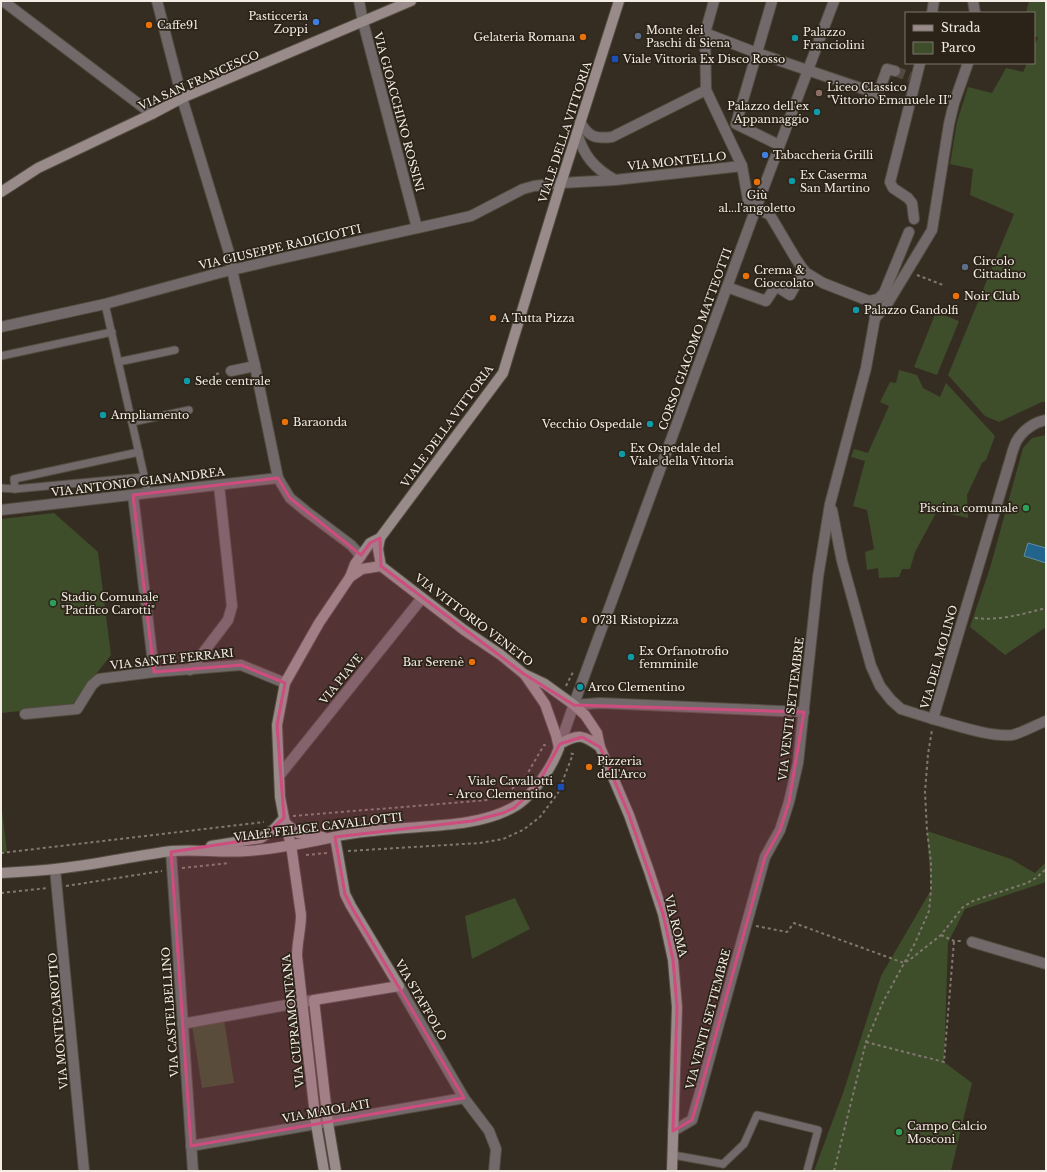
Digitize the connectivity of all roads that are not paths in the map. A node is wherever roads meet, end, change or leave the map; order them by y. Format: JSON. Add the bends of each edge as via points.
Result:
{"nodes":[{"id":1,"x":3,"y":1,"type":"edge"},
{"id":2,"x":157,"y":1,"type":"edge"},
{"id":3,"x":359,"y":1,"type":"edge"},
{"id":4,"x":411,"y":1,"type":"edge"},
{"id":5,"x":619,"y":1,"type":"edge"},
{"id":6,"x":714,"y":1,"type":"edge"},
{"id":7,"x":772,"y":1,"type":"edge"},
{"id":8,"x":834,"y":1,"type":"edge"},
{"id":9,"x":934,"y":1,"type":"edge"},
{"id":10,"x":973,"y":1,"type":"edge"},
{"id":11,"x":932,"y":12,"type":"edge"},
{"id":12,"x":975,"y":12,"type":"edge"},
{"id":13,"x":363,"y":22,"type":"junction"},
{"id":14,"x":705,"y":33,"type":"junction"},
{"id":15,"x":757,"y":53,"type":"junction"},
{"id":16,"x":920,"y":64,"type":"edge"},
{"id":17,"x":968,"y":64,"type":"edge"},
{"id":18,"x":808,"y":70,"type":"junction"},
{"id":19,"x":895,"y":71,"type":"dead end"},
{"id":20,"x":706,"y":90,"type":"junction"},
{"id":21,"x":182,"y":98,"type":"junction"},
{"id":22,"x":152,"y":114,"type":"junction"},
{"id":23,"x":580,"y":122,"type":"junction"},
{"id":24,"x":577,"y":133,"type":"junction"},
{"id":25,"x":780,"y":145,"type":"junction"},
{"id":26,"x":742,"y":166,"type":"junction"},
{"id":27,"x":614,"y":180,"type":"junction"},
{"id":28,"x":560,"y":183,"type":"junction"},
{"id":29,"x":1,"y":192,"type":"edge"},
{"id":30,"x":756,"y":208,"type":"junction"},
{"id":31,"x":914,"y":219,"type":"dead end"},
{"id":32,"x":417,"y":228,"type":"junction"},
{"id":33,"x":909,"y":232,"type":"dead end"},
{"id":34,"x":232,"y":270,"type":"junction"},
{"id":35,"x":804,"y":270,"type":"junction"},
{"id":36,"x":727,"y":287,"type":"junction"},
{"id":37,"x":869,"y":301,"type":"junction"},
{"id":38,"x":105,"y":304,"type":"junction"},
{"id":39,"x":875,"y":318,"type":"junction"},
{"id":40,"x":1,"y":327,"type":"edge"},
{"id":41,"x":112,"y":332,"type":"junction"},
{"id":42,"x":175,"y":350,"type":"dead end"},
{"id":43,"x":1,"y":356,"type":"edge"},
{"id":44,"x":118,"y":362,"type":"junction"},
{"id":45,"x":255,"y":366,"type":"junction"},
{"id":46,"x":231,"y":371,"type":"dead end"},
{"id":47,"x":189,"y":410,"type":"dead end"},
{"id":48,"x":1046,"y":420,"type":"edge"},
{"id":49,"x":132,"y":422,"type":"junction"},
{"id":50,"x":139,"y":452,"type":"junction"},
{"id":51,"x":144,"y":477,"type":"junction"},
{"id":52,"x":278,"y":478,"type":"junction"},
{"id":53,"x":219,"y":485,"type":"junction"},
{"id":54,"x":1,"y":488,"type":"edge"},
{"id":55,"x":15,"y":489,"type":"junction"},
{"id":56,"x":148,"y":493,"type":"junction"},
{"id":57,"x":133,"y":495,"type":"junction"},
{"id":58,"x":830,"y":504,"type":"junction"},
{"id":59,"x":1,"y":510,"type":"edge"},
{"id":60,"x":380,"y":538,"type":"junction"},
{"id":61,"x":361,"y":556,"type":"junction"},
{"id":62,"x":381,"y":566,"type":"junction"},
{"id":63,"x":350,"y":577,"type":"junction"},
{"id":64,"x":422,"y":598,"type":"junction"},
{"id":65,"x":190,"y":670,"type":"junction"},
{"id":66,"x":154,"y":672,"type":"junction"},
{"id":67,"x":524,"y":674,"type":"junction"},
{"id":68,"x":286,"y":683,"type":"junction"},
{"id":69,"x":574,"y":705,"type":"junction"},
{"id":70,"x":804,"y":712,"type":"junction"},
{"id":71,"x":25,"y":714,"type":"dead end"},
{"id":72,"x":933,"y":719,"type":"junction"},
{"id":73,"x":1046,"y":721,"type":"edge"},
{"id":74,"x":560,"y":746,"type":"junction"},
{"id":75,"x":600,"y":747,"type":"junction"},
{"id":76,"x":278,"y":776,"type":"junction"},
{"id":77,"x":284,"y":821,"type":"junction"},
{"id":78,"x":332,"y":837,"type":"junction"},
{"id":79,"x":291,"y":845,"type":"junction"},
{"id":80,"x":176,"y":851,"type":"junction"},
{"id":81,"x":56,"y":869,"type":"junction"},
{"id":82,"x":1,"y":873,"type":"edge"},
{"id":83,"x":972,"y":942,"type":"road end"},
{"id":84,"x":1046,"y":964,"type":"edge"},
{"id":85,"x":399,"y":986,"type":"junction"},
{"id":86,"x":314,"y":1000,"type":"junction"},
{"id":87,"x":302,"y":1002,"type":"junction"},
{"id":88,"x":182,"y":1024,"type":"junction"},
{"id":89,"x":464,"y":1098,"type":"junction"},
{"id":90,"x":328,"y":1122,"type":"junction"},
{"id":91,"x":316,"y":1124,"type":"junction"},
{"id":92,"x":673,"y":1131,"type":"junction"},
{"id":93,"x":191,"y":1146,"type":"junction"},
{"id":94,"x":673,"y":1155,"type":"junction"},
{"id":95,"x":724,"y":1168,"type":"edge"},
{"id":96,"x":84,"y":1171,"type":"edge"},
{"id":97,"x":193,"y":1171,"type":"edge"},
{"id":98,"x":324,"y":1171,"type":"edge"},
{"id":99,"x":336,"y":1171,"type":"edge"},
{"id":100,"x":494,"y":1171,"type":"edge"},
{"id":101,"x":672,"y":1171,"type":"edge"},
{"id":102,"x":807,"y":1171,"type":"edge"}],
"edges":[{"from":1,"to":22,"type":"street"},
{"from":2,"to":21,"type":"street"},
{"from":3,"to":13,"type":"street","name":"VIA GIOACCHINO ROSSINI"},
{"from":4,"to":13,"type":"main road","name":"VIA SAN FRANCESCO"},
{"from":5,"to":23,"type":"main road","name":"VIALE DELLA VITTORIA"},
{"from":6,"to":14,"type":"street"},
{"from":7,"to":15,"type":"street"},
{"from":8,"to":18,"type":"street","name":"CORSO GIACOMO MATTEOTTI"},
{"from":9,"to":11,"type":"street"},
{"from":10,"to":12,"type":"street"},
{"from":13,"to":21,"type":"main road","name":"VIA SAN FRANCESCO"},
{"from":13,"to":32,"type":"street","name":"VIA GIOACCHINO ROSSINI"},
{"from":14,"to":15,"type":"street"},
{"from":14,"to":20,"type":"street"},
{"from":15,"to":18,"type":"street"},
{"from":15,"to":25,"type":"street","via":[[736,124]]},
{"from":16,"to":31,"type":"street","via":[[913,78],[890,182],[893,188],[912,203]]},
{"from":17,"to":39,"type":"street","via":[[949,124],[932,230],[886,306]]},
{"from":18,"to":19,"type":"street","via":[[878,94],[887,69]]},
{"from":18,"to":25,"type":"street","name":"CORSO GIACOMO MATTEOTTI"},
{"from":20,"to":23,"type":"street","via":[[612,137],[600,139],[591,135]]},
{"from":20,"to":26,"type":"street"},
{"from":21,"to":22,"type":"main road","name":"VIA SAN FRANCESCO"},
{"from":21,"to":34,"type":"street"},
{"from":22,"to":29,"type":"main road","name":"VIA SAN FRANCESCO","via":[[38,168]]},
{"from":23,"to":24,"type":"main road","name":"VIALE DELLA VITTORIA"},
{"from":24,"to":27,"type":"street","name":"VIA MONTELLO","via":[[590,161]]},
{"from":24,"to":28,"type":"main road","name":"VIALE DELLA VITTORIA"},
{"from":25,"to":30,"type":"street","name":"CORSO GIACOMO MATTEOTTI"},
{"from":26,"to":27,"type":"street","name":"VIA MONTELLO"},
{"from":26,"to":30,"type":"street","via":[[748,200]]},
{"from":27,"to":28,"type":"street","name":"VIA MONTELLO"},
{"from":28,"to":32,"type":"street","name":"VIA GIUSEPPE RADICIOTTI","via":[[523,189],[471,216]]},
{"from":28,"to":60,"type":"main road","name":"VIALE DELLA VITTORIA","via":[[503,373]]},
{"from":30,"to":35,"type":"street","via":[[770,215]]},
{"from":30,"to":36,"type":"street","name":"CORSO GIACOMO MATTEOTTI"},
{"from":32,"to":34,"type":"street","name":"VIA GIUSEPPE RADICIOTTI"},
{"from":33,"to":37,"type":"street","via":[[884,293],[878,299]]},
{"from":34,"to":38,"type":"street","name":"VIA GIUSEPPE RADICIOTTI"},
{"from":34,"to":45,"type":"street"},
{"from":35,"to":36,"type":"street","via":[[790,295],[776,286],[766,301]]},
{"from":35,"to":37,"type":"street","via":[[823,283]]},
{"from":36,"to":69,"type":"street","name":"CORSO GIACOMO MATTEOTTI"},
{"from":37,"to":39,"type":"street"},
{"from":38,"to":40,"type":"street","name":"VIA GIUSEPPE RADICIOTTI"},
{"from":38,"to":41,"type":"lane"},
{"from":39,"to":58,"type":"street","name":"VIA VENTI SETTEMBRE","via":[[866,368]]},
{"from":41,"to":43,"type":"lane"},
{"from":41,"to":44,"type":"lane"},
{"from":42,"to":44,"type":"lane"},
{"from":44,"to":49,"type":"lane"},
{"from":45,"to":46,"type":"street"},
{"from":45,"to":52,"type":"street"},
{"from":47,"to":49,"type":"lane"},
{"from":48,"to":72,"type":"street","name":"VIA DEL MOLINO","via":[[1029,428],[1017,441]]},
{"from":49,"to":50,"type":"lane"},
{"from":50,"to":51,"type":"lane"},
{"from":50,"to":55,"type":"lane","via":[[14,479]]},
{"from":51,"to":55,"type":"lane"},
{"from":51,"to":56,"type":"lane"},
{"from":52,"to":53,"type":"street","name":"VIA ANTONIO GIANANDREA"},
{"from":52,"to":61,"type":"street","via":[[290,498],[351,545]]},
{"from":53,"to":56,"type":"street","name":"VIA ANTONIO GIANANDREA"},
{"from":53,"to":65,"type":"street","via":[[232,606],[228,620]]},
{"from":54,"to":55,"type":"lane"},
{"from":56,"to":57,"type":"street","name":"VIA ANTONIO GIANANDREA"},
{"from":57,"to":59,"type":"street","name":"VIA ANTONIO GIANANDREA"},
{"from":57,"to":66,"type":"street"},
{"from":58,"to":70,"type":"street","name":"VIA VENTI SETTEMBRE","via":[[818,577]]},
{"from":58,"to":72,"type":"street","name":"VIA DEL MOLINO","via":[[846,576],[871,666],[880,686],[902,709]]},
{"from":60,"to":61,"type":"main road","name":"VIALE DELLA VITTORIA","via":[[370,543]]},
{"from":60,"to":62,"type":"main road","via":[[378,549]]},
{"from":61,"to":63,"type":"main road","name":"VIALE DELLA VITTORIA"},
{"from":62,"to":63,"type":"main road","via":[[362,570]]},
{"from":62,"to":64,"type":"main road","name":"VIA VITTORIO VENETO"},
{"from":63,"to":68,"type":"main road","name":"VIALE DELLA VITTORIA","via":[[319,623]]},
{"from":64,"to":67,"type":"main road","name":"VIA VITTORIO VENETO"},
{"from":64,"to":76,"type":"street","name":"VIA PIAVE"},
{"from":65,"to":66,"type":"street","name":"VIA SANTE FERRARI"},
{"from":65,"to":68,"type":"street","name":"VIA SANTE FERRARI","via":[[241,665]]},
{"from":66,"to":71,"type":"street","name":"VIA SANTE FERRARI","via":[[99,679],[92,685],[77,709]]},
{"from":67,"to":69,"type":"main road","name":"VIA VITTORIO VENETO","via":[[545,684]]},
{"from":67,"to":74,"type":"main road","via":[[544,704]]},
{"from":68,"to":76,"type":"main road","name":"VIALE DELLA VITTORIA","via":[[277,725]]},
{"from":69,"to":70,"type":"street","via":[[600,703]]},
{"from":69,"to":74,"type":"street","name":"VIALE FELICE CAVALLOTTI"},
{"from":69,"to":75,"type":"main road","name":"VIA ROMA","via":[[594,728]]},
{"from":70,"to":92,"type":"street","name":"VIA VENTI SETTEMBRE","via":[[798,763],[789,802],[780,830],[765,857],[692,1120]]},
{"from":72,"to":73,"type":"street","via":[[991,734],[1013,735]]},
{"from":74,"to":75,"type":"main road","via":[[567,740],[582,737]]},
{"from":74,"to":78,"type":"main road","name":"VIALE FELICE CAVALLOTTI","via":[[544,777],[514,808],[472,822]]},
{"from":75,"to":92,"type":"main road","name":"VIA ROMA","via":[[649,871],[663,914],[673,960],[677,1007]]},
{"from":76,"to":77,"type":"main road","name":"VIALE DELLA VITTORIA"},
{"from":77,"to":78,"type":"main road","via":[[298,833]]},
{"from":77,"to":79,"type":"main road","name":"VIALE DELLA VITTORIA"},
{"from":77,"to":80,"type":"main road","via":[[261,838]]},
{"from":78,"to":79,"type":"main road","name":"VIALE FELICE CAVALLOTTI"},
{"from":78,"to":85,"type":"main road","name":"VIA STAFFOLO","via":[[345,894]]},
{"from":79,"to":80,"type":"main road","name":"VIALE FELICE CAVALLOTTI","via":[[247,851]]},
{"from":79,"to":87,"type":"main road","name":"VIA CUPRAMONTANA","via":[[301,916],[297,956]]},
{"from":80,"to":81,"type":"main road","name":"VIALE FELICE CAVALLOTTI"},
{"from":80,"to":88,"type":"street","name":"VIA CASTELBELLINO"},
{"from":81,"to":82,"type":"main road","name":"VIALE FELICE CAVALLOTTI"},
{"from":81,"to":96,"type":"street","name":"VIA MONTECAROTTO"},
{"from":83,"to":84,"type":"street"},
{"from":85,"to":86,"type":"main road"},
{"from":85,"to":89,"type":"street","name":"VIA STAFFOLO"},
{"from":86,"to":87,"type":"street"},
{"from":86,"to":90,"type":"main road"},
{"from":87,"to":88,"type":"street"},
{"from":87,"to":91,"type":"main road","name":"VIA CUPRAMONTANA"},
{"from":88,"to":93,"type":"street","name":"VIA CASTELBELLINO"},
{"from":89,"to":90,"type":"street","name":"VIA MAIOLATI"},
{"from":89,"to":100,"type":"street","name":"VIA STAFFOLO","via":[[488,1131],[496,1149]]},
{"from":90,"to":91,"type":"street","name":"VIA MAIOLATI"},
{"from":90,"to":99,"type":"main road"},
{"from":91,"to":93,"type":"street","name":"VIA MAIOLATI"},
{"from":91,"to":98,"type":"main road","name":"VIA CUPRAMONTANA"},
{"from":92,"to":94,"type":"main road","name":"VIA ROMA"},
{"from":93,"to":97,"type":"street","name":"VIA CASTELBELLINO"},
{"from":94,"to":95,"type":"lane"},
{"from":94,"to":101,"type":"main road","name":"VIA ROMA"},
{"from":95,"to":102,"type":"lane","via":[[744,1144],[757,1115],[818,1130]]}]}
